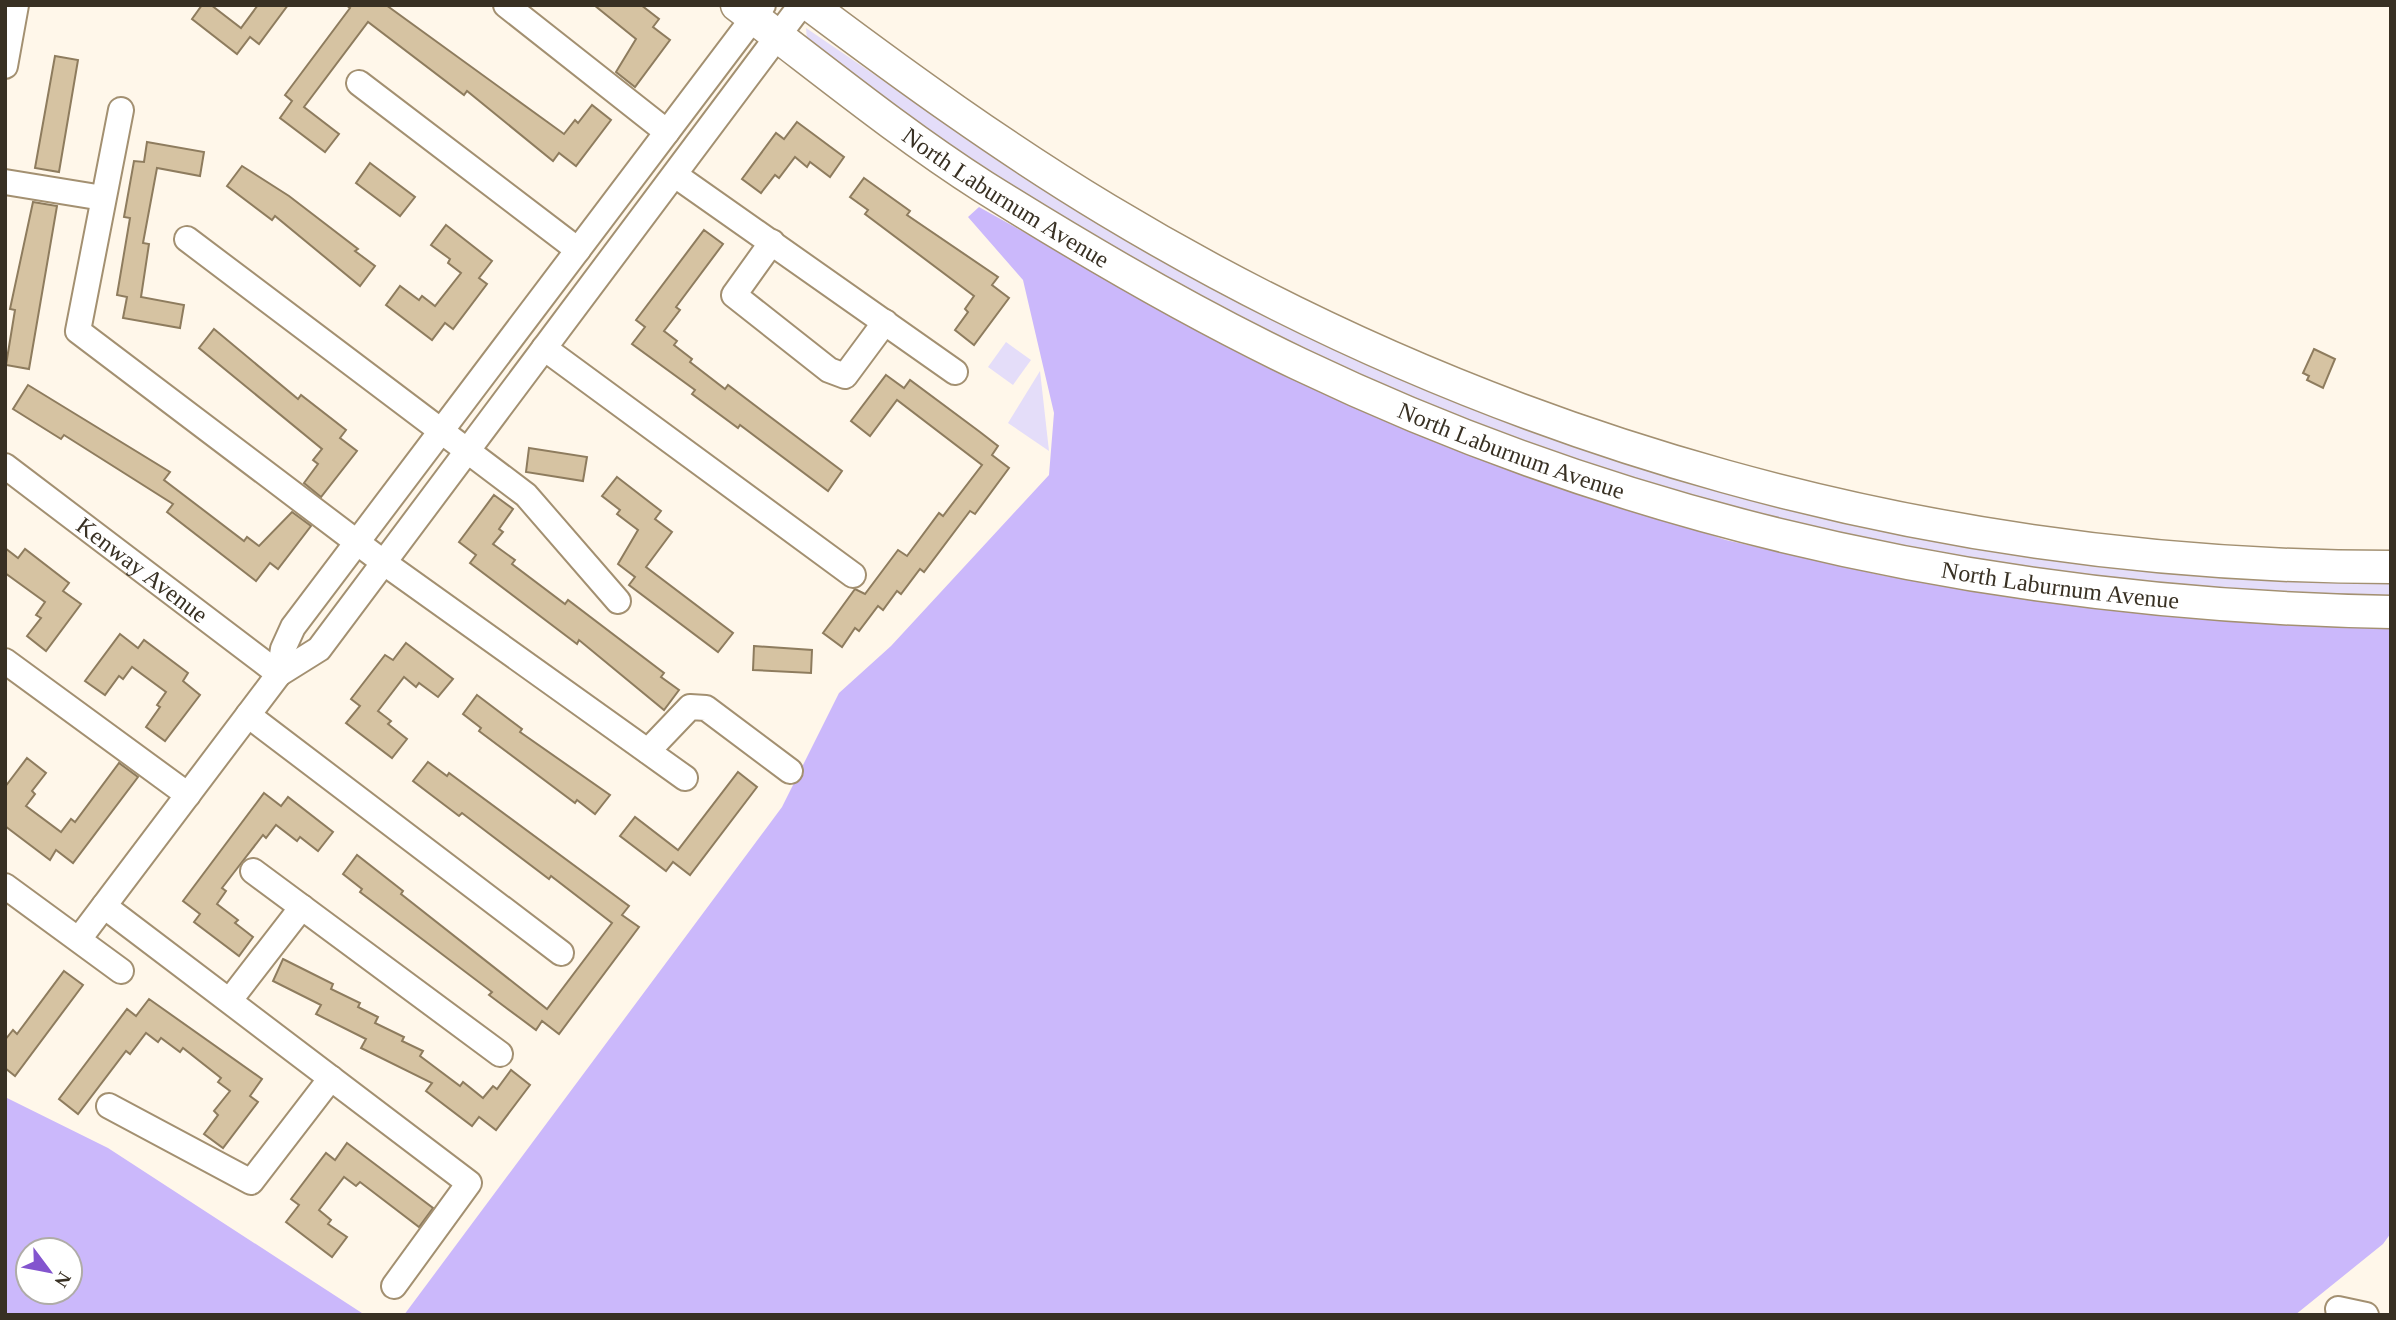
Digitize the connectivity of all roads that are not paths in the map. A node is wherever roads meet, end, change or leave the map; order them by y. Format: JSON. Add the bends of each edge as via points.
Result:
{"nodes":[{"id":1,"x":16,"y":5,"type":"edge"},
{"id":2,"x":506,"y":5,"type":"edge"},
{"id":3,"x":801,"y":5,"type":"edge"},
{"id":4,"x":810,"y":5,"type":"edge"},
{"id":5,"x":758,"y":16,"type":"edge"},
{"id":6,"x":5,"y":66,"type":"edge"},
{"id":7,"x":359,"y":83,"type":"dead end"},
{"id":8,"x":121,"y":110,"type":"dead end"},
{"id":9,"x":663,"y":138,"type":"junction"},
{"id":10,"x":679,"y":168,"type":"junction"},
{"id":11,"x":5,"y":182,"type":"edge"},
{"id":12,"x":103,"y":198,"type":"junction"},
{"id":13,"x":187,"y":239,"type":"dead end"},
{"id":14,"x":772,"y":242,"type":"junction"},
{"id":15,"x":578,"y":250,"type":"junction"},
{"id":16,"x":885,"y":322,"type":"junction"},
{"id":17,"x":544,"y":348,"type":"junction"},
{"id":18,"x":955,"y":372,"type":"dead end"},
{"id":19,"x":442,"y":430,"type":"junction"},
{"id":20,"x":469,"y":450,"type":"junction"},
{"id":21,"x":5,"y":466,"type":"edge"},
{"id":22,"x":357,"y":542,"type":"junction"},
{"id":23,"x":383,"y":562,"type":"junction"},
{"id":24,"x":2391,"y":567,"type":"edge"},
{"id":25,"x":853,"y":575,"type":"dead end"},
{"id":26,"x":618,"y":601,"type":"dead end"},
{"id":27,"x":2391,"y":612,"type":"edge"},
{"id":28,"x":5,"y":661,"type":"edge"},
{"id":29,"x":279,"y":674,"type":"junction"},
{"id":30,"x":248,"y":715,"type":"junction"},
{"id":31,"x":648,"y":751,"type":"junction"},
{"id":32,"x":790,"y":771,"type":"dead end"},
{"id":33,"x":685,"y":778,"type":"dead end"},
{"id":34,"x":188,"y":794,"type":"junction"},
{"id":35,"x":253,"y":871,"type":"dead end"},
{"id":36,"x":5,"y":886,"type":"edge"},
{"id":37,"x":104,"y":906,"type":"junction"},
{"id":38,"x":302,"y":907,"type":"junction"},
{"id":39,"x":79,"y":939,"type":"junction"},
{"id":40,"x":561,"y":953,"type":"dead end"},
{"id":41,"x":121,"y":971,"type":"dead end"},
{"id":42,"x":230,"y":1000,"type":"junction"},
{"id":43,"x":500,"y":1054,"type":"dead end"},
{"id":44,"x":331,"y":1078,"type":"junction"},
{"id":45,"x":109,"y":1106,"type":"dead end"},
{"id":46,"x":394,"y":1286,"type":"dead end"},
{"id":47,"x":2338,"y":1309,"type":"dead end"},
{"id":48,"x":2365,"y":1315,"type":"edge"}],
"edges":[{"from":1,"to":6,"type":"street"},
{"from":2,"to":9,"type":"street"},
{"from":3,"to":5,"type":"street"},
{"from":4,"to":24,"type":"main road","name":"North Laburnum Avenue","via":[[1043,170],[1173,248],[1395,360],[1573,430],[1815,500],[2022,541],[2193,562]]},
{"from":5,"to":9,"type":"street"},
{"from":5,"to":10,"type":"street"},
{"from":5,"to":27,"type":"main road","name":"North Laburnum Avenue","via":[[980,184],[1118,269],[1298,364],[1473,439],[1723,522],[1902,564],[2120,597],[2228,607]]},
{"from":7,"to":15,"type":"street"},
{"from":8,"to":12,"type":"street"},
{"from":9,"to":10,"type":"street"},
{"from":9,"to":15,"type":"street"},
{"from":10,"to":14,"type":"street"},
{"from":10,"to":17,"type":"street"},
{"from":11,"to":12,"type":"street"},
{"from":12,"to":22,"type":"street","via":[[78,331]]},
{"from":13,"to":19,"type":"street"},
{"from":14,"to":16,"type":"street"},
{"from":14,"to":16,"type":"street","via":[[734,295],[829,370],[845,376]]},
{"from":15,"to":19,"type":"street"},
{"from":16,"to":18,"type":"street"},
{"from":17,"to":20,"type":"street"},
{"from":17,"to":25,"type":"street"},
{"from":19,"to":20,"type":"street"},
{"from":19,"to":22,"type":"street"},
{"from":20,"to":23,"type":"street"},
{"from":20,"to":26,"type":"street","via":[[526,495]]},
{"from":21,"to":29,"type":"street","name":"Kenway Avenue"},
{"from":22,"to":23,"type":"street"},
{"from":22,"to":29,"type":"street","via":[[293,627]]},
{"from":23,"to":29,"type":"street","via":[[319,649]]},
{"from":23,"to":31,"type":"street"},
{"from":28,"to":34,"type":"street"},
{"from":29,"to":30,"type":"street"},
{"from":30,"to":34,"type":"street"},
{"from":30,"to":40,"type":"street"},
{"from":31,"to":32,"type":"street","via":[[690,707],[706,708]]},
{"from":31,"to":33,"type":"street"},
{"from":34,"to":37,"type":"street"},
{"from":35,"to":38,"type":"street"},
{"from":36,"to":39,"type":"street"},
{"from":37,"to":39,"type":"street"},
{"from":37,"to":42,"type":"street"},
{"from":38,"to":42,"type":"street"},
{"from":38,"to":43,"type":"street"},
{"from":39,"to":41,"type":"street"},
{"from":42,"to":44,"type":"street"},
{"from":44,"to":45,"type":"street","via":[[251,1182]]},
{"from":44,"to":46,"type":"street","via":[[469,1183]]},
{"from":47,"to":48,"type":"street"}]}
